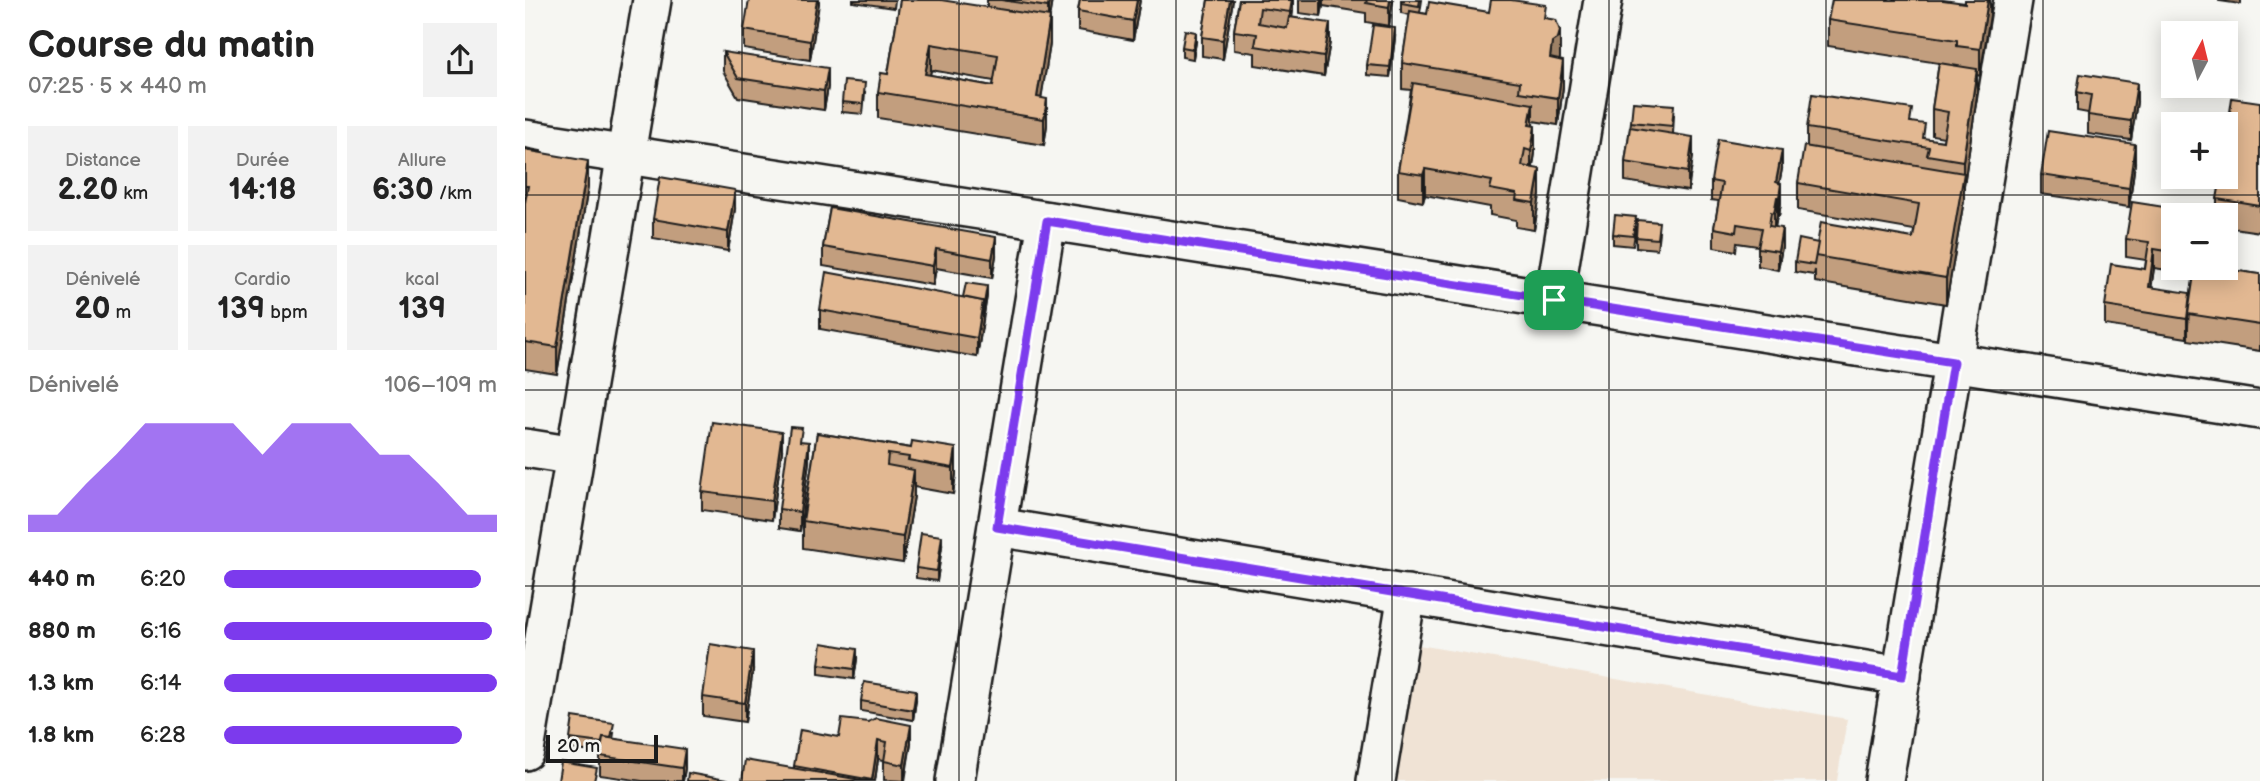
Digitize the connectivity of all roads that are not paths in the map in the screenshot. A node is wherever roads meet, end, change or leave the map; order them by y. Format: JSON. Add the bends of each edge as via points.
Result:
{"nodes":[{"id":1,"x":652,"y":0,"type":"edge"},
{"id":2,"x":1603,"y":0,"type":"edge"},
{"id":3,"x":2013,"y":0,"type":"edge"},
{"id":4,"x":525,"y":139,"type":"edge"},
{"id":5,"x":626,"y":155,"type":"junction"},
{"id":6,"x":1047,"y":221,"type":"junction"},
{"id":7,"x":1554,"y":300,"type":"junction"},
{"id":8,"x":1953,"y":362,"type":"junction"},
{"id":9,"x":2260,"y":410,"type":"edge"},
{"id":10,"x":525,"y":448,"type":"edge"},
{"id":11,"x":575,"y":456,"type":"junction"},
{"id":12,"x":997,"y":527,"type":"junction"},
{"id":13,"x":1407,"y":594,"type":"junction"},
{"id":14,"x":1902,"y":676,"type":"junction"},
{"id":15,"x":525,"y":751,"type":"edge"},
{"id":16,"x":955,"y":781,"type":"edge"},
{"id":17,"x":1376,"y":781,"type":"edge"},
{"id":18,"x":1884,"y":781,"type":"edge"}],
"edges":[{"from":1,"to":5,"type":"street"},
{"from":2,"to":7,"type":"street"},
{"from":3,"to":8,"type":"street"},
{"from":4,"to":5,"type":"street"},
{"from":5,"to":6,"type":"street"},
{"from":5,"to":11,"type":"street"},
{"from":6,"to":7,"type":"street"},
{"from":6,"to":12,"type":"street"},
{"from":7,"to":8,"type":"street"},
{"from":8,"to":9,"type":"street"},
{"from":8,"to":14,"type":"street"},
{"from":10,"to":11,"type":"street"},
{"from":11,"to":15,"type":"street"},
{"from":12,"to":13,"type":"street"},
{"from":12,"to":16,"type":"street"},
{"from":13,"to":14,"type":"street"},
{"from":13,"to":17,"type":"street"},
{"from":14,"to":18,"type":"street"}]}
